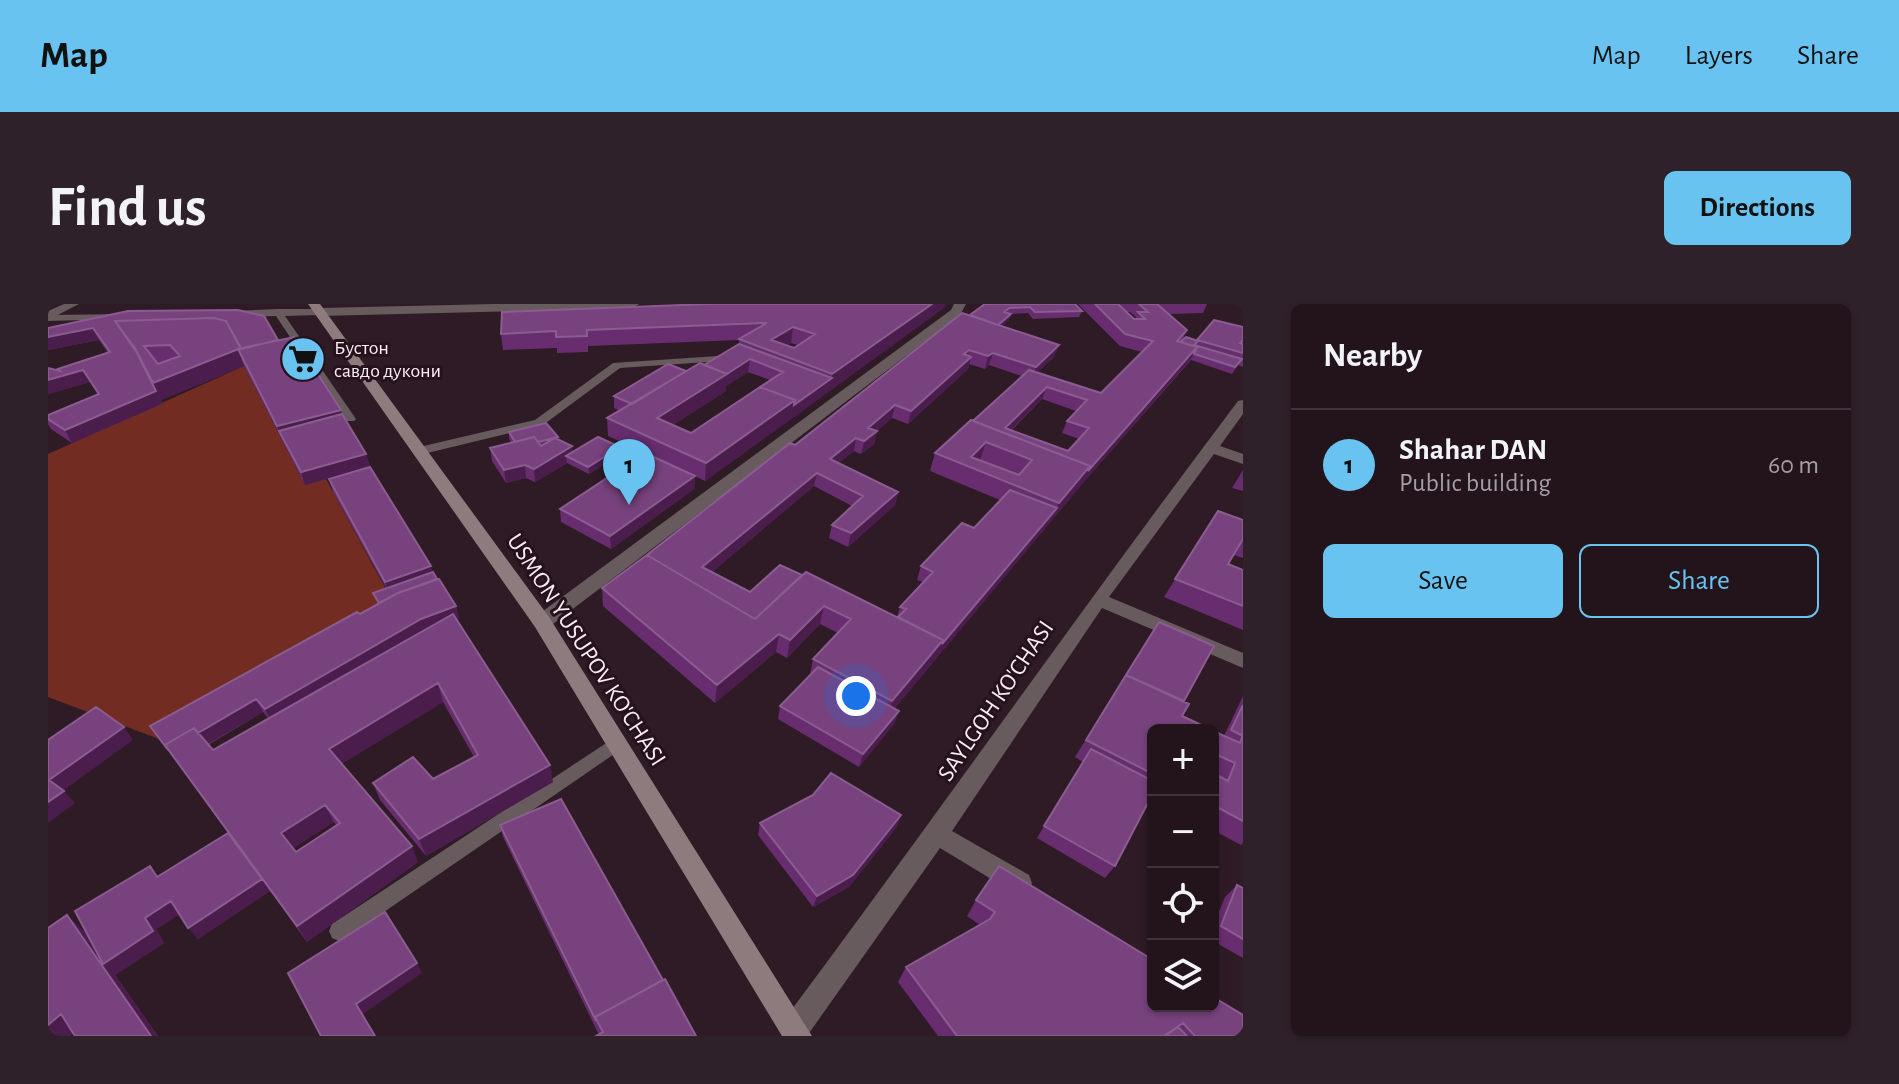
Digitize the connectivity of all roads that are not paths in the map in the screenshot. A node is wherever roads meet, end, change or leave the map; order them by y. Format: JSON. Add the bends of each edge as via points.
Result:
{"nodes":[{"id":1,"x":73,"y":304,"type":"edge"},
{"id":2,"x":633,"y":304,"type":"edge"},
{"id":3,"x":960,"y":304,"type":"edge"},
{"id":4,"x":317,"y":308,"type":"edge"},
{"id":5,"x":278,"y":312,"type":"junction"},
{"id":6,"x":216,"y":314,"type":"edge"},
{"id":7,"x":140,"y":316,"type":"edge"},
{"id":8,"x":48,"y":317,"type":"edge"},
{"id":9,"x":718,"y":359,"type":"edge"},
{"id":10,"x":1243,"y":404,"type":"edge"},
{"id":11,"x":350,"y":419,"type":"dead end"},
{"id":12,"x":1211,"y":448,"type":"junction"},
{"id":13,"x":419,"y":451,"type":"junction"},
{"id":14,"x":1243,"y":459,"type":"edge"},
{"id":15,"x":1098,"y":599,"type":"junction"},
{"id":16,"x":542,"y":622,"type":"junction"},
{"id":17,"x":1243,"y":661,"type":"edge"},
{"id":18,"x":617,"y":743,"type":"junction"},
{"id":19,"x":937,"y":834,"type":"junction"},
{"id":20,"x":1045,"y":898,"type":"edge"},
{"id":21,"x":339,"y":931,"type":"dead end"},
{"id":22,"x":796,"y":1033,"type":"edge"}],
"edges":[{"from":1,"to":8,"type":"street"},
{"from":2,"to":4,"type":"street"},
{"from":3,"to":16,"type":"street"},
{"from":4,"to":5,"type":"lane"},
{"from":4,"to":13,"type":"main road","name":"USMON YUSUPOV KO'CHASI"},
{"from":5,"to":6,"type":"lane"},
{"from":5,"to":11,"type":"lane"},
{"from":7,"to":8,"type":"lane"},
{"from":9,"to":13,"type":"lane","via":[[617,365],[539,423]]},
{"from":10,"to":12,"type":"street","name":"SAYLGOH KO'CHASI"},
{"from":12,"to":14,"type":"street"},
{"from":12,"to":15,"type":"street","name":"SAYLGOH KO'CHASI"},
{"from":13,"to":16,"type":"main road","name":"USMON YUSUPOV KO'CHASI"},
{"from":15,"to":17,"type":"street"},
{"from":15,"to":19,"type":"street","name":"SAYLGOH KO'CHASI"},
{"from":16,"to":18,"type":"main road","name":"USMON YUSUPOV KO'CHASI"},
{"from":18,"to":21,"type":"lane"},
{"from":18,"to":22,"type":"main road","name":"USMON YUSUPOV KO'CHASI"},
{"from":19,"to":20,"type":"street"},
{"from":19,"to":22,"type":"street","name":"SAYLGOH KO'CHASI"}]}
